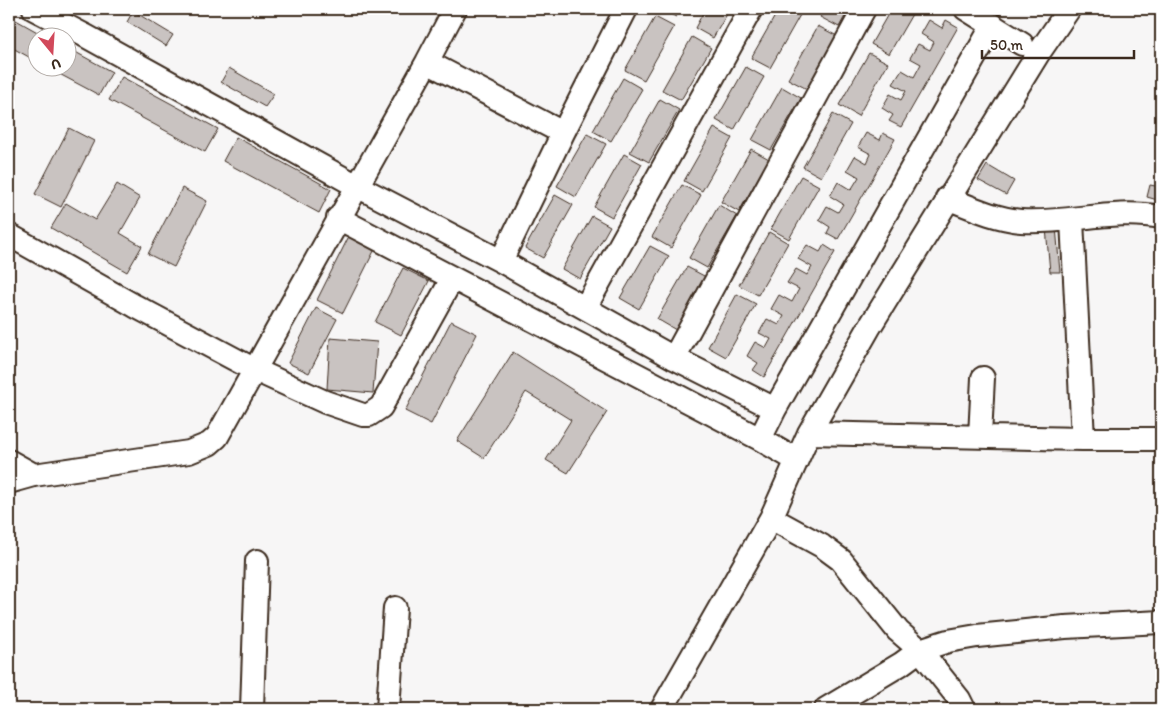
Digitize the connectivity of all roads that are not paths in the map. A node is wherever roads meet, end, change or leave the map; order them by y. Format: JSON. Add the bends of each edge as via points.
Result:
{"nodes":[{"id":1,"x":34,"y":9,"type":"edge"},
{"id":2,"x":455,"y":9,"type":"edge"},
{"id":3,"x":626,"y":9,"type":"edge"},
{"id":4,"x":751,"y":9,"type":"edge"},
{"id":5,"x":864,"y":9,"type":"edge"},
{"id":6,"x":966,"y":9,"type":"edge"},
{"id":7,"x":1069,"y":9,"type":"edge"},
{"id":8,"x":993,"y":25,"type":"junction"},
{"id":9,"x":1022,"y":44,"type":"dead end"},
{"id":10,"x":427,"y":62,"type":"junction"},
{"id":11,"x":563,"y":133,"type":"junction"},
{"id":12,"x":357,"y":186,"type":"junction"},
{"id":13,"x":948,"y":198,"type":"junction"},
{"id":14,"x":1161,"y":217,"type":"edge"},
{"id":15,"x":338,"y":218,"type":"junction"},
{"id":16,"x":1072,"y":220,"type":"junction"},
{"id":17,"x":9,"y":235,"type":"edge"},
{"id":18,"x":501,"y":261,"type":"junction"},
{"id":19,"x":452,"y":279,"type":"junction"},
{"id":20,"x":585,"y":308,"type":"junction"},
{"id":21,"x":674,"y":358,"type":"junction"},
{"id":22,"x":255,"y":370,"type":"junction"},
{"id":23,"x":983,"y":378,"type":"dead end"},
{"id":24,"x":775,"y":409,"type":"junction"},
{"id":25,"x":809,"y":433,"type":"junction"},
{"id":26,"x":980,"y":436,"type":"junction"},
{"id":27,"x":760,"y":439,"type":"junction"},
{"id":28,"x":1083,"y":439,"type":"junction"},
{"id":29,"x":1161,"y":439,"type":"edge"},
{"id":30,"x":796,"y":460,"type":"junction"},
{"id":31,"x":9,"y":461,"type":"edge"},
{"id":32,"x":34,"y":475,"type":"junction"},
{"id":33,"x":9,"y":482,"type":"edge"},
{"id":34,"x":771,"y":518,"type":"junction"},
{"id":35,"x":257,"y":560,"type":"dead end"},
{"id":36,"x":395,"y":608,"type":"dead end"},
{"id":37,"x":1161,"y":622,"type":"edge"},
{"id":38,"x":920,"y":650,"type":"junction"},
{"id":39,"x":967,"y":706,"type":"edge"},
{"id":40,"x":252,"y":709,"type":"edge"},
{"id":41,"x":388,"y":709,"type":"edge"},
{"id":42,"x":662,"y":709,"type":"edge"},
{"id":43,"x":826,"y":709,"type":"edge"}],
"edges":[{"from":1,"to":12,"type":"street"},
{"from":2,"to":10,"type":"street"},
{"from":3,"to":11,"type":"street"},
{"from":4,"to":20,"type":"street"},
{"from":5,"to":21,"type":"street"},
{"from":6,"to":8,"type":"street"},
{"from":7,"to":13,"type":"street"},
{"from":8,"to":9,"type":"street"},
{"from":8,"to":24,"type":"street"},
{"from":10,"to":11,"type":"street"},
{"from":10,"to":12,"type":"street"},
{"from":11,"to":18,"type":"street"},
{"from":12,"to":15,"type":"street"},
{"from":12,"to":18,"type":"street"},
{"from":13,"to":16,"type":"street","via":[[1020,220]]},
{"from":13,"to":25,"type":"street"},
{"from":14,"to":16,"type":"street","via":[[1142,213],[1111,214]]},
{"from":15,"to":19,"type":"street"},
{"from":15,"to":22,"type":"street"},
{"from":16,"to":28,"type":"street"},
{"from":17,"to":22,"type":"street"},
{"from":18,"to":20,"type":"street"},
{"from":19,"to":22,"type":"street","via":[[381,407],[369,415],[353,413],[325,402]]},
{"from":19,"to":27,"type":"street"},
{"from":20,"to":21,"type":"street"},
{"from":21,"to":24,"type":"street"},
{"from":22,"to":32,"type":"street","via":[[217,437],[209,444],[189,452]]},
{"from":23,"to":26,"type":"street"},
{"from":24,"to":27,"type":"street"},
{"from":25,"to":26,"type":"street"},
{"from":25,"to":30,"type":"street"},
{"from":26,"to":28,"type":"street"},
{"from":27,"to":30,"type":"street"},
{"from":28,"to":29,"type":"street"},
{"from":30,"to":34,"type":"street"},
{"from":31,"to":32,"type":"street"},
{"from":32,"to":33,"type":"street"},
{"from":34,"to":38,"type":"street","via":[[822,546],[840,560],[898,631]]},
{"from":34,"to":42,"type":"street"},
{"from":35,"to":40,"type":"street"},
{"from":36,"to":41,"type":"street"},
{"from":37,"to":38,"type":"street","via":[[977,636]]},
{"from":38,"to":39,"type":"street"},
{"from":38,"to":43,"type":"street"}]}
